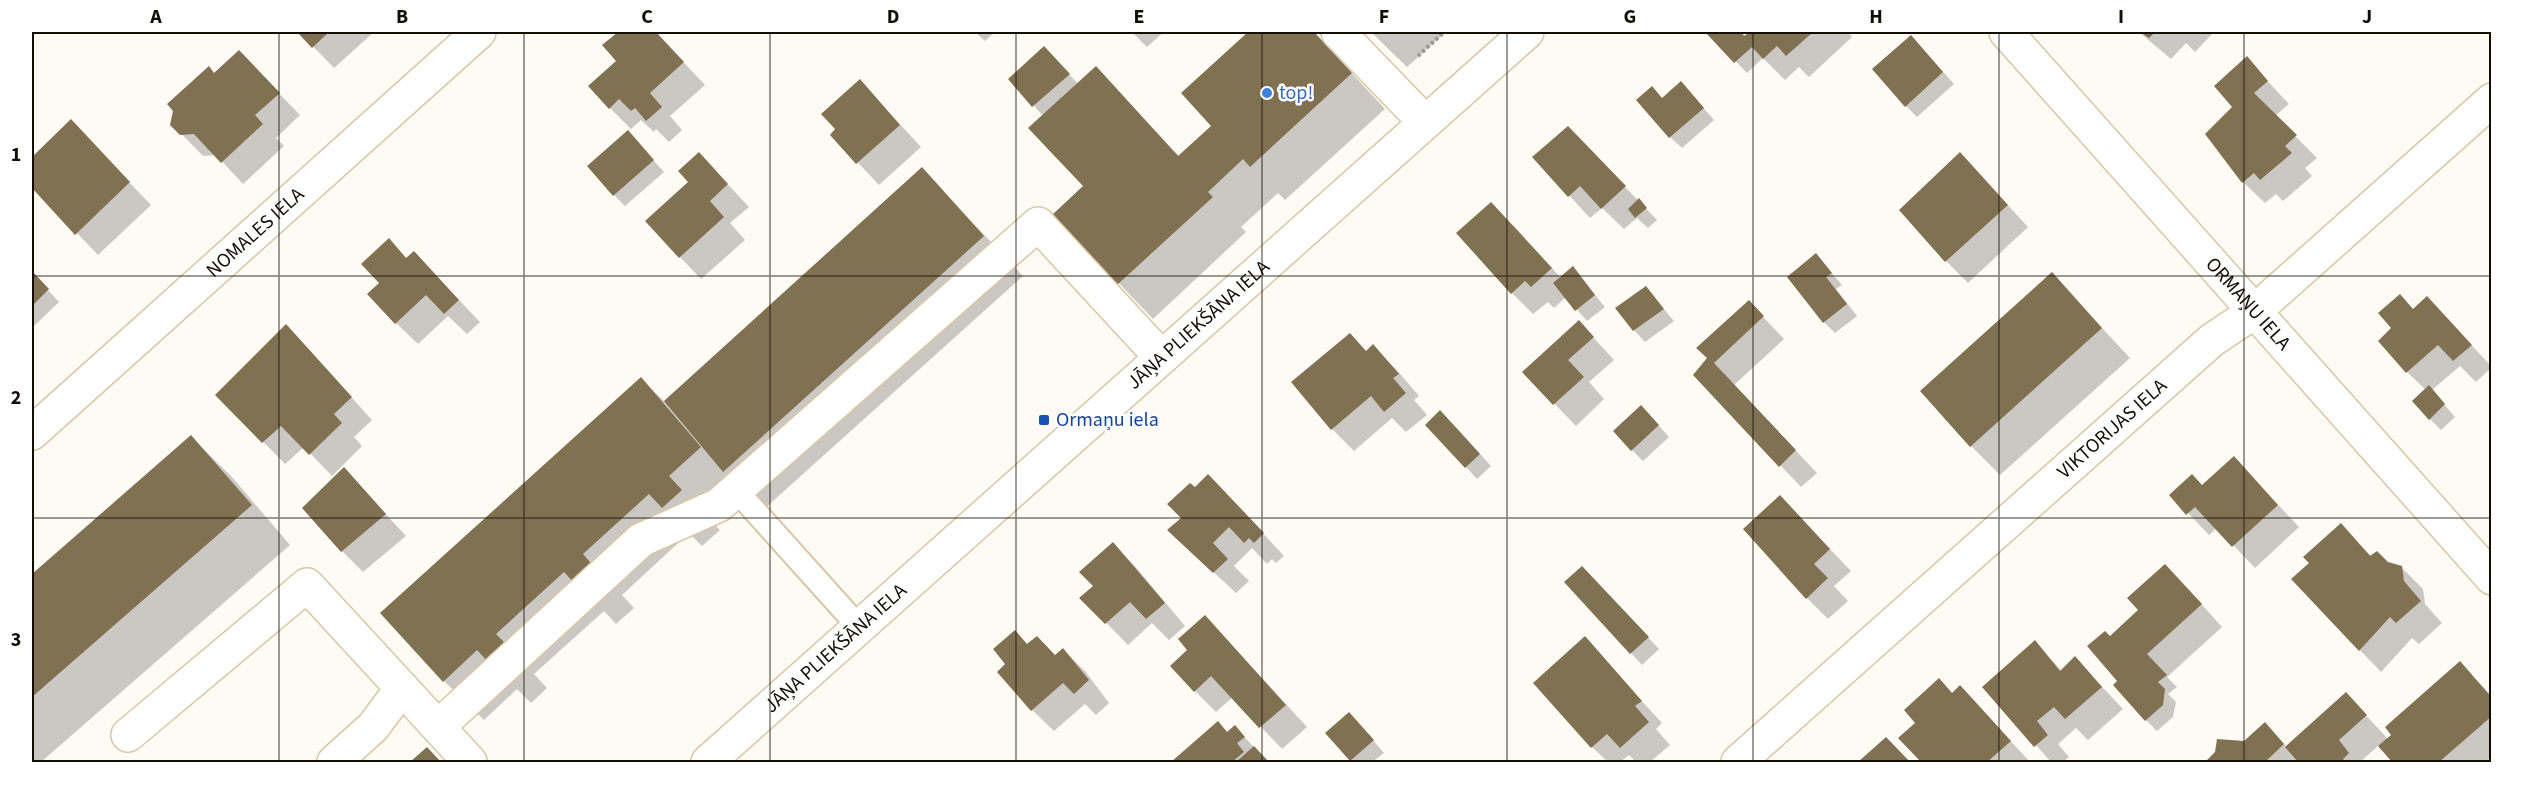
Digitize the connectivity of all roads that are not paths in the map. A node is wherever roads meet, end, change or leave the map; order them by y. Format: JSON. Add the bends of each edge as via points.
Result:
{"nodes":[{"id":1,"x":479,"y":32,"type":"edge"},
{"id":2,"x":1338,"y":32,"type":"edge"},
{"id":3,"x":1527,"y":32,"type":"edge"},
{"id":4,"x":2006,"y":32,"type":"edge"},
{"id":5,"x":2492,"y":100,"type":"edge"},
{"id":6,"x":1425,"y":122,"type":"junction"},
{"id":7,"x":2254,"y":312,"type":"junction"},
{"id":8,"x":1161,"y":357,"type":"junction"},
{"id":9,"x":32,"y":433,"type":"edge"},
{"id":10,"x":736,"y":490,"type":"junction"},
{"id":11,"x":2492,"y":578,"type":"edge"},
{"id":12,"x":859,"y":627,"type":"junction"},
{"id":13,"x":402,"y":688,"type":"junction"},
{"id":14,"x":438,"y":727,"type":"junction"},
{"id":15,"x":128,"y":735,"type":"dead end"},
{"id":16,"x":334,"y":762,"type":"edge"},
{"id":17,"x":470,"y":762,"type":"edge"},
{"id":18,"x":708,"y":762,"type":"edge"},
{"id":19,"x":1738,"y":762,"type":"edge"}],
"edges":[{"from":1,"to":9,"type":"street","name":"NOMALES IELA"},
{"from":2,"to":6,"type":"street"},
{"from":3,"to":6,"type":"street","name":"JĀŅA PLIEKŠĀNA IELA"},
{"from":4,"to":7,"type":"street","name":"ORMAŅU IELA"},
{"from":5,"to":7,"type":"street","name":"VIKTORIJAS IELA"},
{"from":6,"to":8,"type":"street","name":"JĀŅA PLIEKŠĀNA IELA"},
{"from":7,"to":11,"type":"street","name":"ORMAŅU IELA"},
{"from":7,"to":19,"type":"street","name":"VIKTORIJAS IELA","via":[[2212,340]]},
{"from":8,"to":10,"type":"street","via":[[1038,224]]},
{"from":8,"to":12,"type":"street","name":"JĀŅA PLIEKŠĀNA IELA"},
{"from":10,"to":12,"type":"lane"},
{"from":10,"to":14,"type":"street","via":[[719,505],[641,540]]},
{"from":12,"to":18,"type":"street","name":"JĀŅA PLIEKŠĀNA IELA"},
{"from":13,"to":14,"type":"street"},
{"from":13,"to":15,"type":"street","via":[[307,585]]},
{"from":13,"to":16,"type":"street","via":[[373,727]]},
{"from":14,"to":17,"type":"street"}]}
